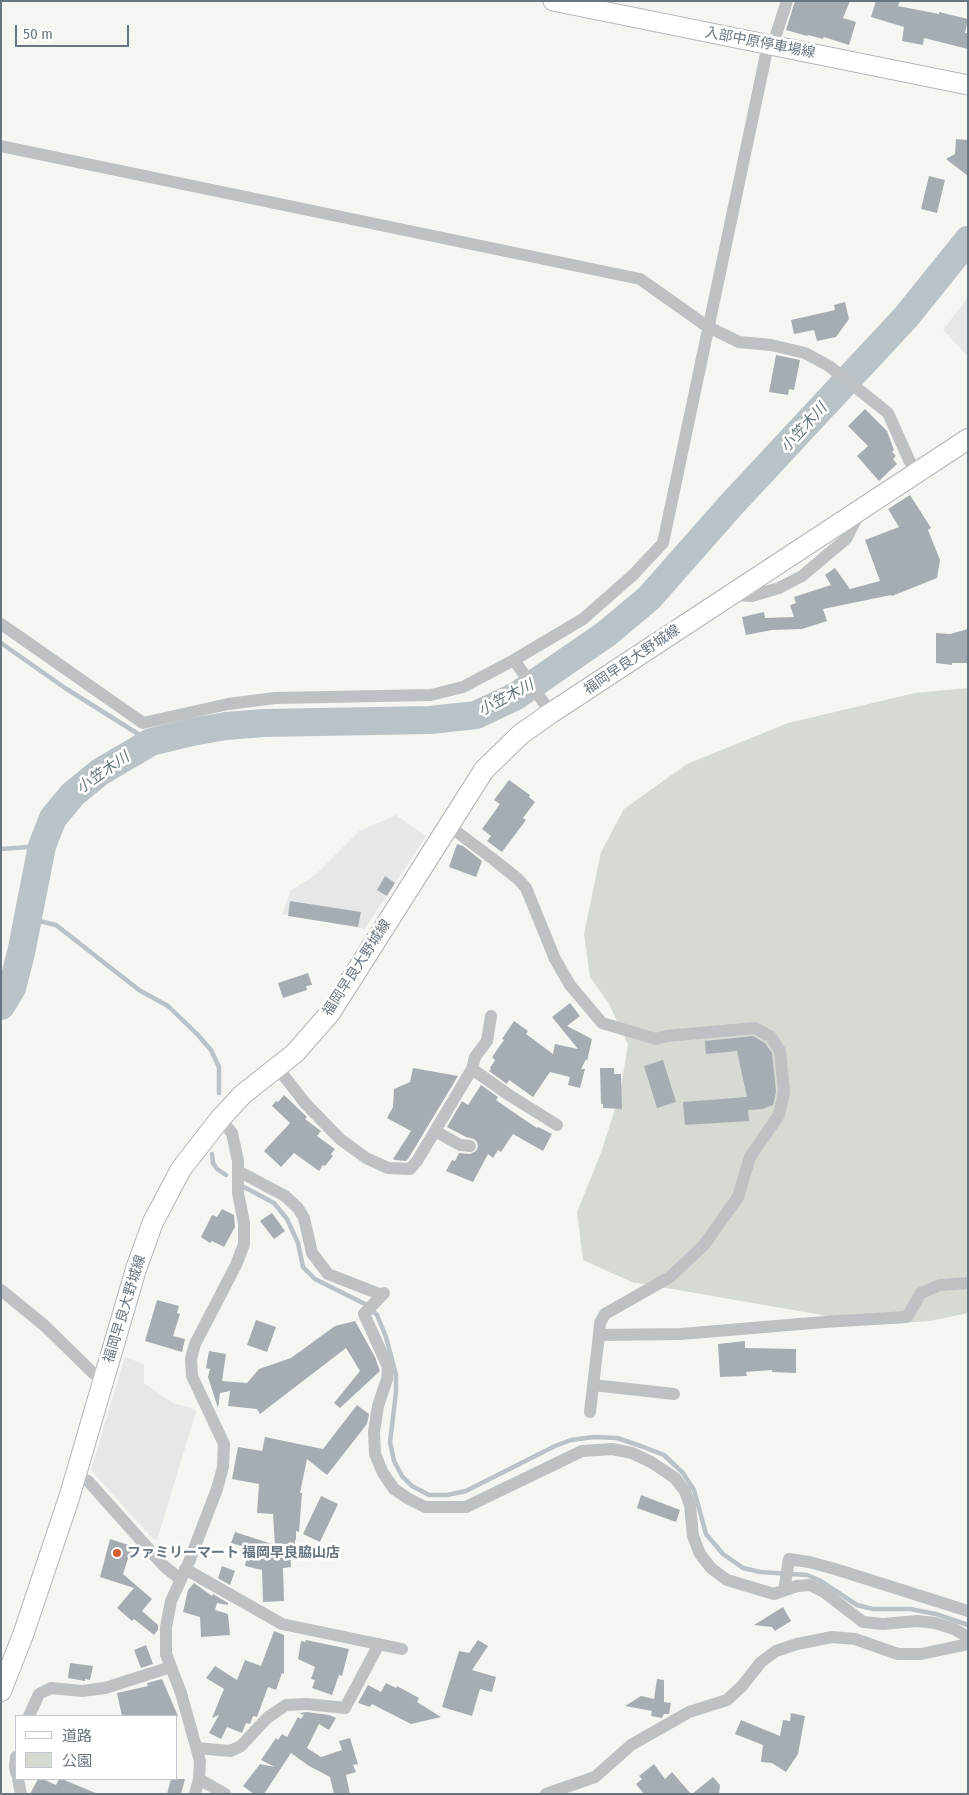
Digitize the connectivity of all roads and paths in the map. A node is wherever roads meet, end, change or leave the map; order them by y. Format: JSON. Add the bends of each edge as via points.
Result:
{"nodes":[{"id":1,"x":553,"y":1,"type":"edge"},
{"id":2,"x":787,"y":1,"type":"edge"},
{"id":3,"x":768,"y":45,"type":"junction"},
{"id":4,"x":968,"y":85,"type":"edge"},
{"id":5,"x":1,"y":146,"type":"edge"},
{"id":6,"x":708,"y":327,"type":"junction"},
{"id":7,"x":968,"y":439,"type":"edge"},
{"id":8,"x":917,"y":472,"type":"junction"},
{"id":9,"x":1,"y":624,"type":"edge"},
{"id":10,"x":514,"y":660,"type":"junction"},
{"id":11,"x":551,"y":713,"type":"junction"},
{"id":12,"x":449,"y":826,"type":"junction"},
{"id":13,"x":491,"y":1016,"type":"dead end"},
{"id":14,"x":277,"y":1067,"type":"junction"},
{"id":15,"x":472,"y":1069,"type":"junction"},
{"id":16,"x":220,"y":1119,"type":"junction"},
{"id":17,"x":557,"y":1125,"type":"dead end"},
{"id":18,"x":435,"y":1131,"type":"junction"},
{"id":19,"x":470,"y":1146,"type":"dead end"},
{"id":20,"x":238,"y":1171,"type":"junction"},
{"id":21,"x":968,"y":1283,"type":"edge"},
{"id":22,"x":1,"y":1290,"type":"edge"},
{"id":23,"x":599,"y":1335,"type":"junction"},
{"id":24,"x":105,"y":1376,"type":"junction"},
{"id":25,"x":593,"y":1385,"type":"junction"},
{"id":26,"x":674,"y":1394,"type":"dead end"},
{"id":27,"x":590,"y":1412,"type":"dead end"},
{"id":28,"x":76,"y":1476,"type":"junction"},
{"id":29,"x":183,"y":1574,"type":"junction"},
{"id":30,"x":785,"y":1587,"type":"junction"},
{"id":31,"x":968,"y":1612,"type":"edge"},
{"id":32,"x":968,"y":1637,"type":"edge"},
{"id":33,"x":379,"y":1644,"type":"junction"},
{"id":34,"x":968,"y":1644,"type":"edge"},
{"id":35,"x":402,"y":1649,"type":"dead end"},
{"id":36,"x":171,"y":1667,"type":"junction"},
{"id":37,"x":1,"y":1691,"type":"edge"},
{"id":38,"x":29,"y":1715,"type":"edge"},
{"id":39,"x":197,"y":1748,"type":"junction"},
{"id":40,"x":199,"y":1779,"type":"junction"},
{"id":41,"x":18,"y":1780,"type":"edge"},
{"id":42,"x":21,"y":1794,"type":"edge"},
{"id":43,"x":194,"y":1794,"type":"edge"},
{"id":44,"x":224,"y":1794,"type":"edge"},
{"id":45,"x":546,"y":1794,"type":"edge"}],
"edges":[{"from":1,"to":3,"type":"main road","name":"入部中原停車場線"},
{"from":2,"to":3,"type":"street","via":[[775,38]]},
{"from":3,"to":4,"type":"main road","name":"入部中原停車場線"},
{"from":3,"to":6,"type":"street"},
{"from":5,"to":6,"type":"street","via":[[640,278]]},
{"from":6,"to":8,"type":"street","via":[[739,342],[805,353],[829,366],[888,413]]},
{"from":6,"to":10,"type":"street","via":[[663,543],[633,576],[583,619]]},
{"from":7,"to":8,"type":"main road","name":"福岡早良大野城線"},
{"from":8,"to":11,"type":"main road","name":"福岡早良大野城線"},
{"from":9,"to":10,"type":"street","via":[[143,724],[228,704],[275,698],[430,695],[463,687]]},
{"from":10,"to":11,"type":"street"},
{"from":11,"to":12,"type":"main road","name":"福岡早良大野城線","via":[[521,734],[484,770]]},
{"from":12,"to":14,"type":"main road","name":"福岡早良大野城線","via":[[330,1013],[295,1053]]},
{"from":12,"to":23,"type":"street","via":[[526,888],[570,985],[602,1023],[656,1039],[756,1028],[771,1037],[780,1051],[784,1092],[779,1115],[750,1157],[738,1197],[704,1245],[670,1277],[606,1314],[600,1324]]},
{"from":13,"to":15,"type":"street","via":[[488,1041],[475,1057]]},
{"from":14,"to":16,"type":"main road","name":"福岡早良大野城線","via":[[242,1095]]},
{"from":14,"to":18,"type":"street","via":[[305,1103],[340,1139],[366,1158],[388,1168],[410,1169]]},
{"from":15,"to":17,"type":"street"},
{"from":15,"to":18,"type":"street"},
{"from":16,"to":20,"type":"street","via":[[232,1133]]},
{"from":16,"to":24,"type":"main road","name":"福岡早良大野城線","via":[[181,1169],[153,1222]]},
{"from":18,"to":19,"type":"street","via":[[460,1145]]},
{"from":20,"to":29,"type":"street","via":[[244,1244],[195,1344],[191,1359],[192,1376],[224,1444],[223,1467]]},
{"from":20,"to":30,"type":"street","via":[[285,1196],[298,1208],[304,1218],[312,1253],[328,1274],[381,1296],[364,1314],[388,1367],[374,1432],[375,1454],[394,1489],[425,1507],[466,1508],[582,1451],[612,1449],[632,1453],[675,1478],[685,1491],[693,1536],[700,1554],[711,1568],[727,1580],[747,1588],[774,1594]]},
{"from":21,"to":23,"type":"street","via":[[940,1285],[922,1293],[907,1317],[681,1334]]},
{"from":22,"to":24,"type":"street","via":[[93,1372]]},
{"from":23,"to":25,"type":"street"},
{"from":24,"to":28,"type":"main road","name":"福岡早良大野城線"},
{"from":25,"to":26,"type":"street"},
{"from":25,"to":27,"type":"street"},
{"from":28,"to":29,"type":"street","via":[[88,1481],[164,1566]]},
{"from":28,"to":37,"type":"main road","name":"福岡早良大野城線"},
{"from":29,"to":33,"type":"street","via":[[282,1624]]},
{"from":29,"to":36,"type":"street","via":[[171,1601],[166,1627],[166,1654]]},
{"from":30,"to":31,"type":"street","via":[[789,1559],[809,1562]]},
{"from":30,"to":32,"type":"street","via":[[810,1585],[863,1622],[935,1623]]},
{"from":33,"to":35,"type":"street"},
{"from":33,"to":39,"type":"street","via":[[345,1708],[286,1705],[230,1752]]},
{"from":34,"to":45,"type":"street","via":[[921,1654],[898,1654],[855,1639],[832,1637],[776,1650],[727,1700],[688,1712],[632,1745],[595,1777]]},
{"from":36,"to":38,"type":"street","via":[[105,1688],[82,1691],[51,1688],[39,1694]]},
{"from":36,"to":39,"type":"street"},
{"from":39,"to":40,"type":"street"},
{"from":40,"to":43,"type":"street"},
{"from":40,"to":44,"type":"street"},
{"from":41,"to":42,"type":"street"}]}
